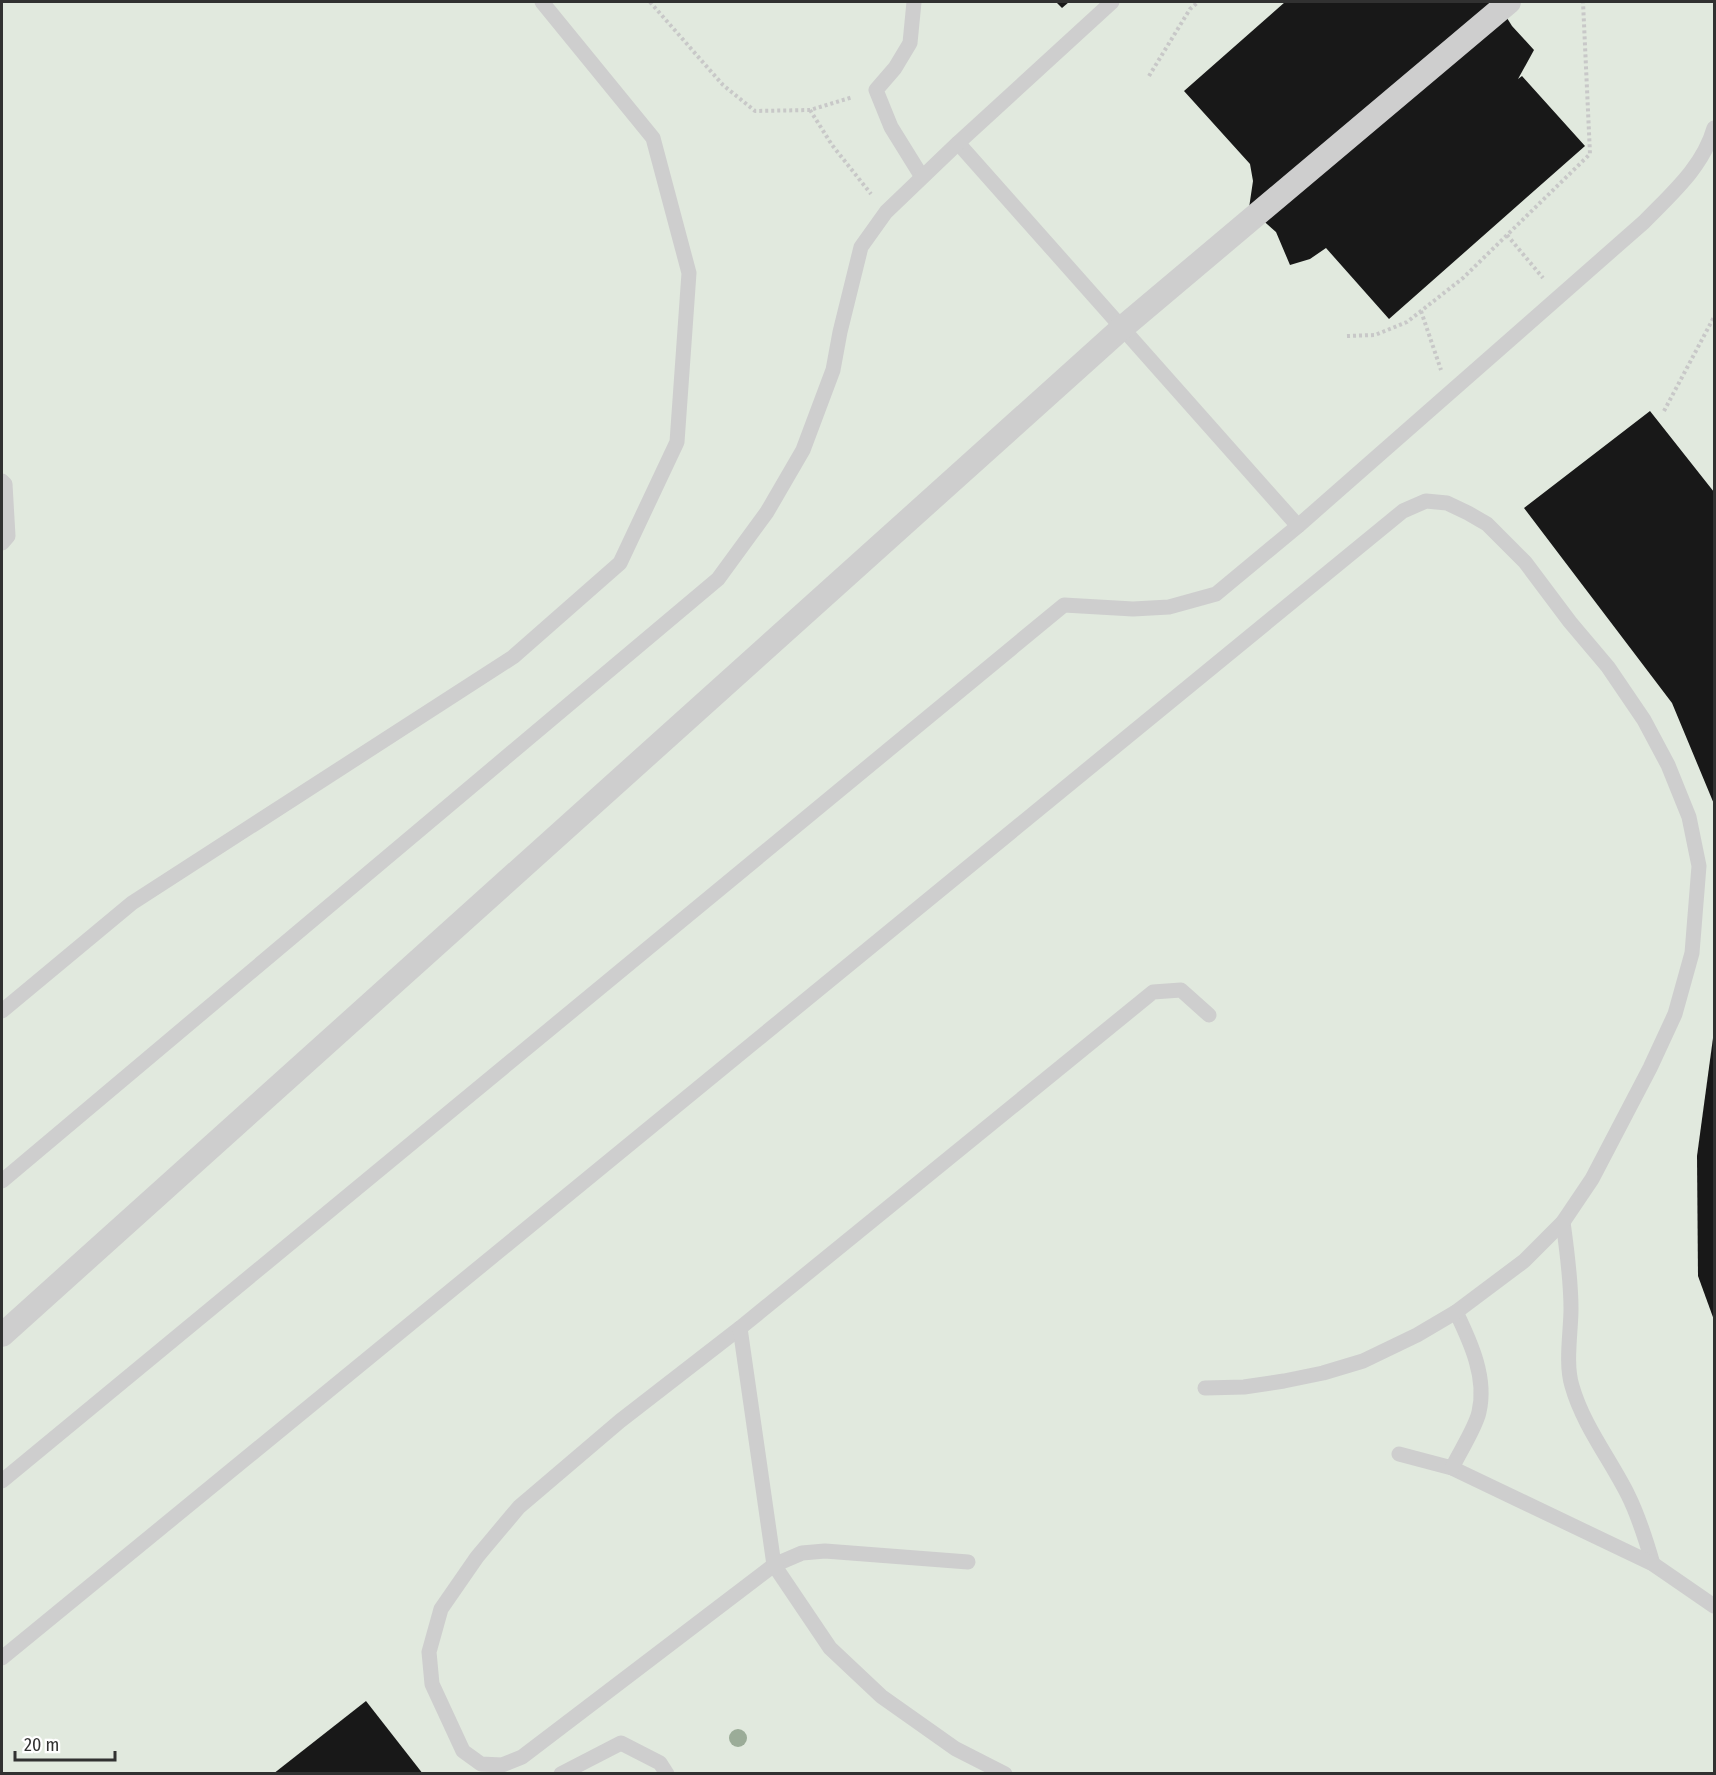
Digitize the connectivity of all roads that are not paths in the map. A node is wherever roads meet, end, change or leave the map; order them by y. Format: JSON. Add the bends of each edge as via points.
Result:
{"nodes":[{"id":1,"x":542,"y":2,"type":"edge"},
{"id":2,"x":914,"y":2,"type":"edge"},
{"id":3,"x":1112,"y":2,"type":"edge"},
{"id":4,"x":1509,"y":2,"type":"edge"},
{"id":5,"x":1714,"y":128,"type":"edge"},
{"id":6,"x":958,"y":143,"type":"junction"},
{"id":7,"x":922,"y":177,"type":"junction"},
{"id":8,"x":1122,"y":328,"type":"junction"},
{"id":9,"x":2,"y":481,"type":"edge"},
{"id":10,"x":1298,"y":526,"type":"junction"},
{"id":11,"x":2,"y":543,"type":"edge"},
{"id":12,"x":2,"y":1011,"type":"edge"},
{"id":13,"x":1209,"y":1015,"type":"dead end"},
{"id":14,"x":2,"y":1181,"type":"edge"},
{"id":15,"x":1563,"y":1222,"type":"junction"},
{"id":16,"x":1456,"y":1312,"type":"junction"},
{"id":17,"x":740,"y":1328,"type":"junction"},
{"id":18,"x":2,"y":1335,"type":"edge"},
{"id":19,"x":1205,"y":1388,"type":"dead end"},
{"id":20,"x":1400,"y":1454,"type":"dead end"},
{"id":21,"x":1452,"y":1468,"type":"junction"},
{"id":22,"x":2,"y":1481,"type":"edge"},
{"id":23,"x":968,"y":1562,"type":"dead end"},
{"id":24,"x":1653,"y":1564,"type":"junction"},
{"id":25,"x":774,"y":1565,"type":"junction"},
{"id":26,"x":1714,"y":1606,"type":"edge"},
{"id":27,"x":2,"y":1658,"type":"edge"},
{"id":28,"x":561,"y":1773,"type":"edge"},
{"id":29,"x":668,"y":1773,"type":"edge"},
{"id":30,"x":1005,"y":1773,"type":"edge"}],
"edges":[{"from":1,"to":12,"type":"lane","via":[[653,138],[689,273],[677,442],[620,563],[513,657],[132,903]]},
{"from":2,"to":7,"type":"lane","via":[[910,43],[876,90],[891,127]]},
{"from":3,"to":6,"type":"lane"},
{"from":4,"to":8,"type":"street"},
{"from":5,"to":10,"type":"lane","via":[[1689,175],[1644,222]]},
{"from":6,"to":7,"type":"lane"},
{"from":6,"to":8,"type":"lane"},
{"from":7,"to":14,"type":"lane","via":[[886,212],[861,247],[833,370],[802,450],[768,512],[718,579]]},
{"from":8,"to":10,"type":"lane"},
{"from":8,"to":18,"type":"street"},
{"from":9,"to":11,"type":"lane","via":[[6,484],[8,536]]},
{"from":10,"to":22,"type":"lane","via":[[1216,594],[1169,607],[1064,605]]},
{"from":13,"to":17,"type":"lane","via":[[1181,990],[1153,992]]},
{"from":15,"to":16,"type":"lane","via":[[1524,1261]]},
{"from":15,"to":24,"type":"lane","via":[[1571,1308],[1571,1385],[1628,1496]]},
{"from":15,"to":27,"type":"lane","via":[[1592,1179],[1675,1014],[1692,953],[1699,866],[1689,817],[1668,765],[1644,720],[1608,667],[1525,562],[1487,524],[1447,502],[1426,501],[1403,511]]},
{"from":16,"to":19,"type":"lane","via":[[1363,1361],[1294,1379]]},
{"from":16,"to":21,"type":"lane","via":[[1469,1340],[1481,1388],[1479,1414]]},
{"from":17,"to":25,"type":"lane"},
{"from":17,"to":25,"type":"lane","via":[[620,1420],[519,1507],[441,1609],[429,1652],[432,1684],[464,1751],[482,1764],[502,1765],[522,1757]]},
{"from":20,"to":21,"type":"lane"},
{"from":21,"to":24,"type":"lane"},
{"from":23,"to":25,"type":"lane","via":[[825,1551],[802,1553]]},
{"from":24,"to":26,"type":"lane"},
{"from":25,"to":30,"type":"lane","via":[[830,1648],[881,1696],[956,1749]]},
{"from":28,"to":29,"type":"lane","via":[[621,1743],[660,1763]]}]}
